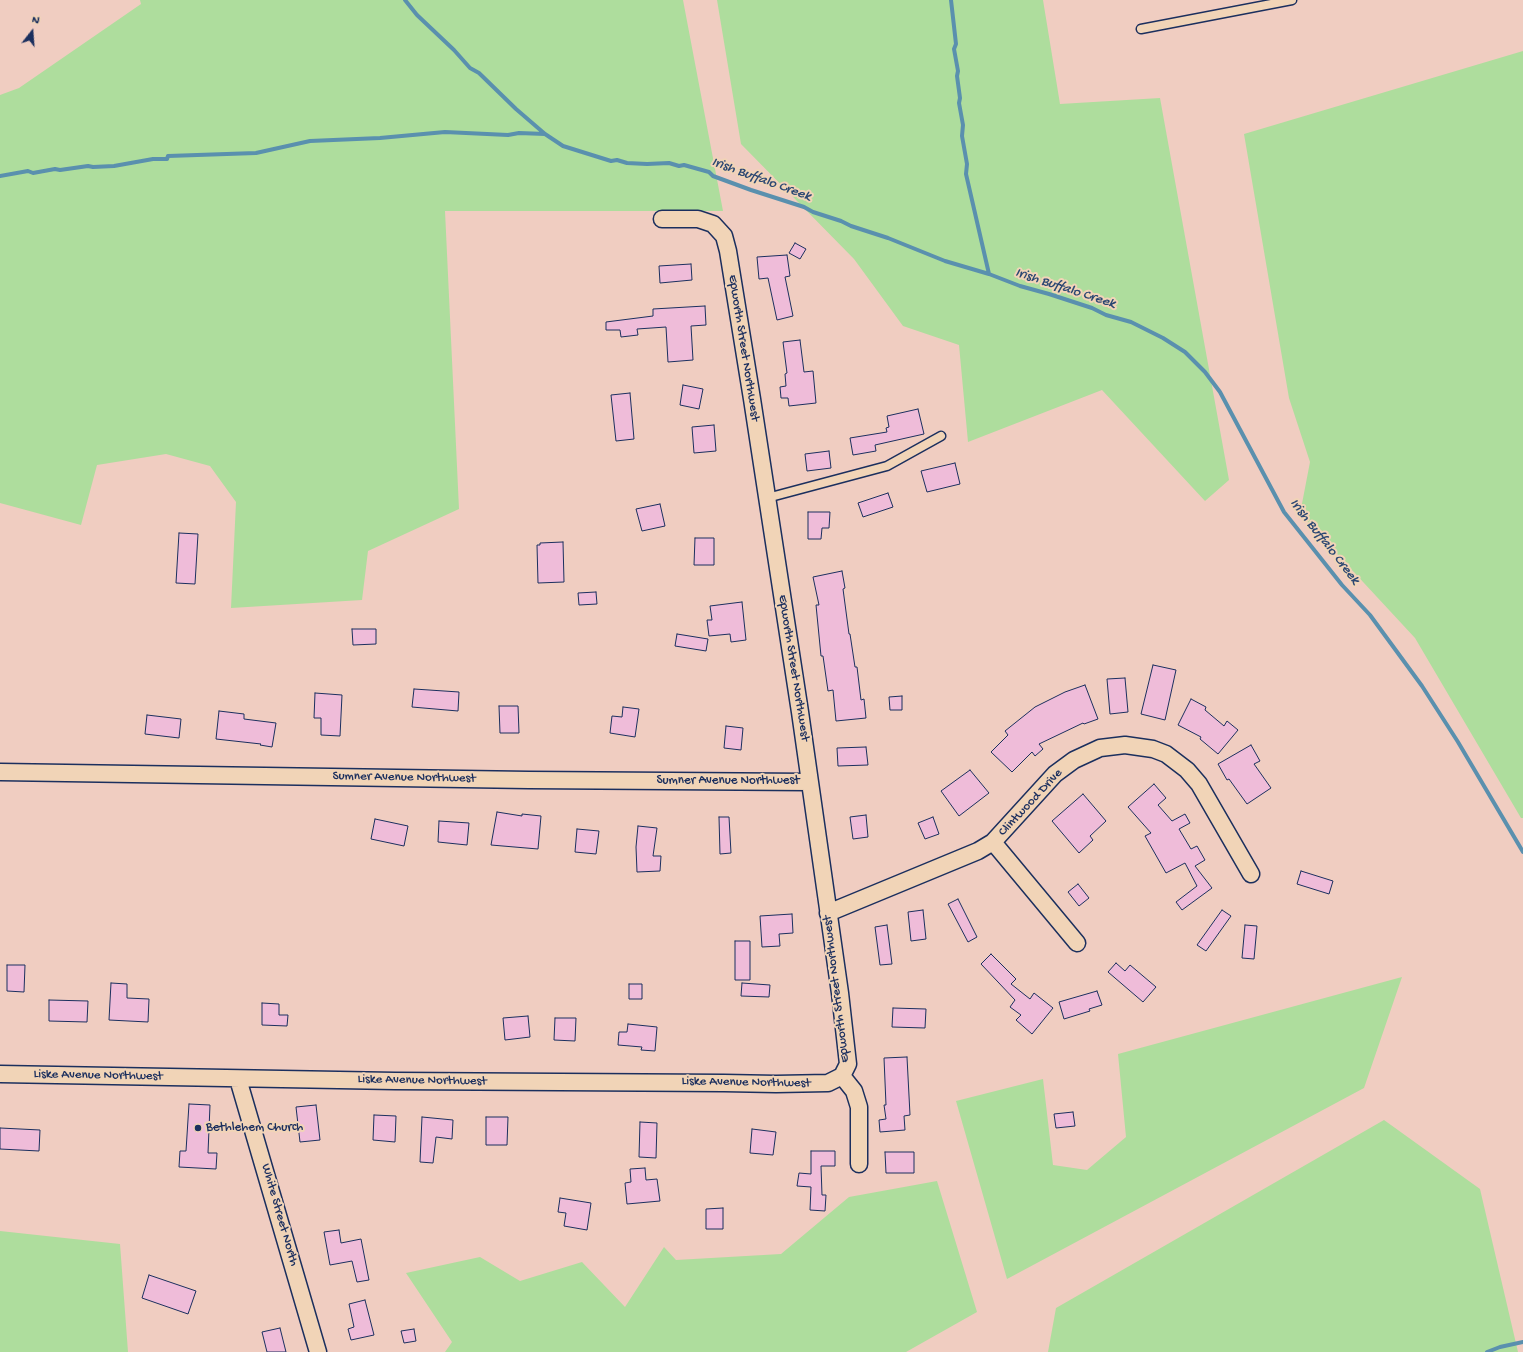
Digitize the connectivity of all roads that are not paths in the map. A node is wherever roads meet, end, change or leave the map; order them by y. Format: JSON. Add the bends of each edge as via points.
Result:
{"nodes":[{"id":1,"x":1292,"y":0,"type":"edge"},
{"id":2,"x":1141,"y":29,"type":"dead end"},
{"id":3,"x":662,"y":219,"type":"dead end"},
{"id":4,"x":941,"y":436,"type":"dead end"},
{"id":5,"x":767,"y":498,"type":"junction"},
{"id":6,"x":0,"y":772,"type":"edge"},
{"id":7,"x":809,"y":782,"type":"junction"},
{"id":8,"x":993,"y":842,"type":"junction"},
{"id":9,"x":1251,"y":874,"type":"dead end"},
{"id":10,"x":828,"y":912,"type":"junction"},
{"id":11,"x":1077,"y":943,"type":"dead end"},
{"id":12,"x":0,"y":1074,"type":"edge"},
{"id":13,"x":842,"y":1076,"type":"junction"},
{"id":14,"x":238,"y":1078,"type":"junction"},
{"id":15,"x":859,"y":1164,"type":"dead end"},
{"id":16,"x":318,"y":1352,"type":"edge"}],
"edges":[{"from":1,"to":2,"type":"lane"},
{"from":3,"to":5,"type":"street","name":"Epworth Street Northwest","via":[[698,219],[713,224],[724,236]]},
{"from":4,"to":5,"type":"lane","via":[[887,466]]},
{"from":5,"to":7,"type":"street","name":"Epworth Street Northwest"},
{"from":6,"to":7,"type":"street","name":"Sumner Avenue Northwest"},
{"from":7,"to":10,"type":"street","name":"Epworth Street Northwest"},
{"from":8,"to":9,"type":"street","name":"Clintwood Drive","via":[[1055,774],[1074,760],[1100,748],[1126,745],[1153,749],[1166,754],[1188,770],[1199,784]]},
{"from":8,"to":10,"type":"street","name":"Clintwood Drive","via":[[978,851]]},
{"from":8,"to":11,"type":"street"},
{"from":10,"to":13,"type":"street","name":"Epworth Street Northwest","via":[[848,1064]]},
{"from":12,"to":14,"type":"street","name":"Liske Avenue Northwest"},
{"from":13,"to":14,"type":"street","name":"Liske Avenue Northwest","via":[[828,1083],[811,1084]]},
{"from":13,"to":15,"type":"street","name":"Epworth Street Northwest","via":[[854,1092],[859,1108]]},
{"from":14,"to":16,"type":"street","name":"White Street North"}]}
